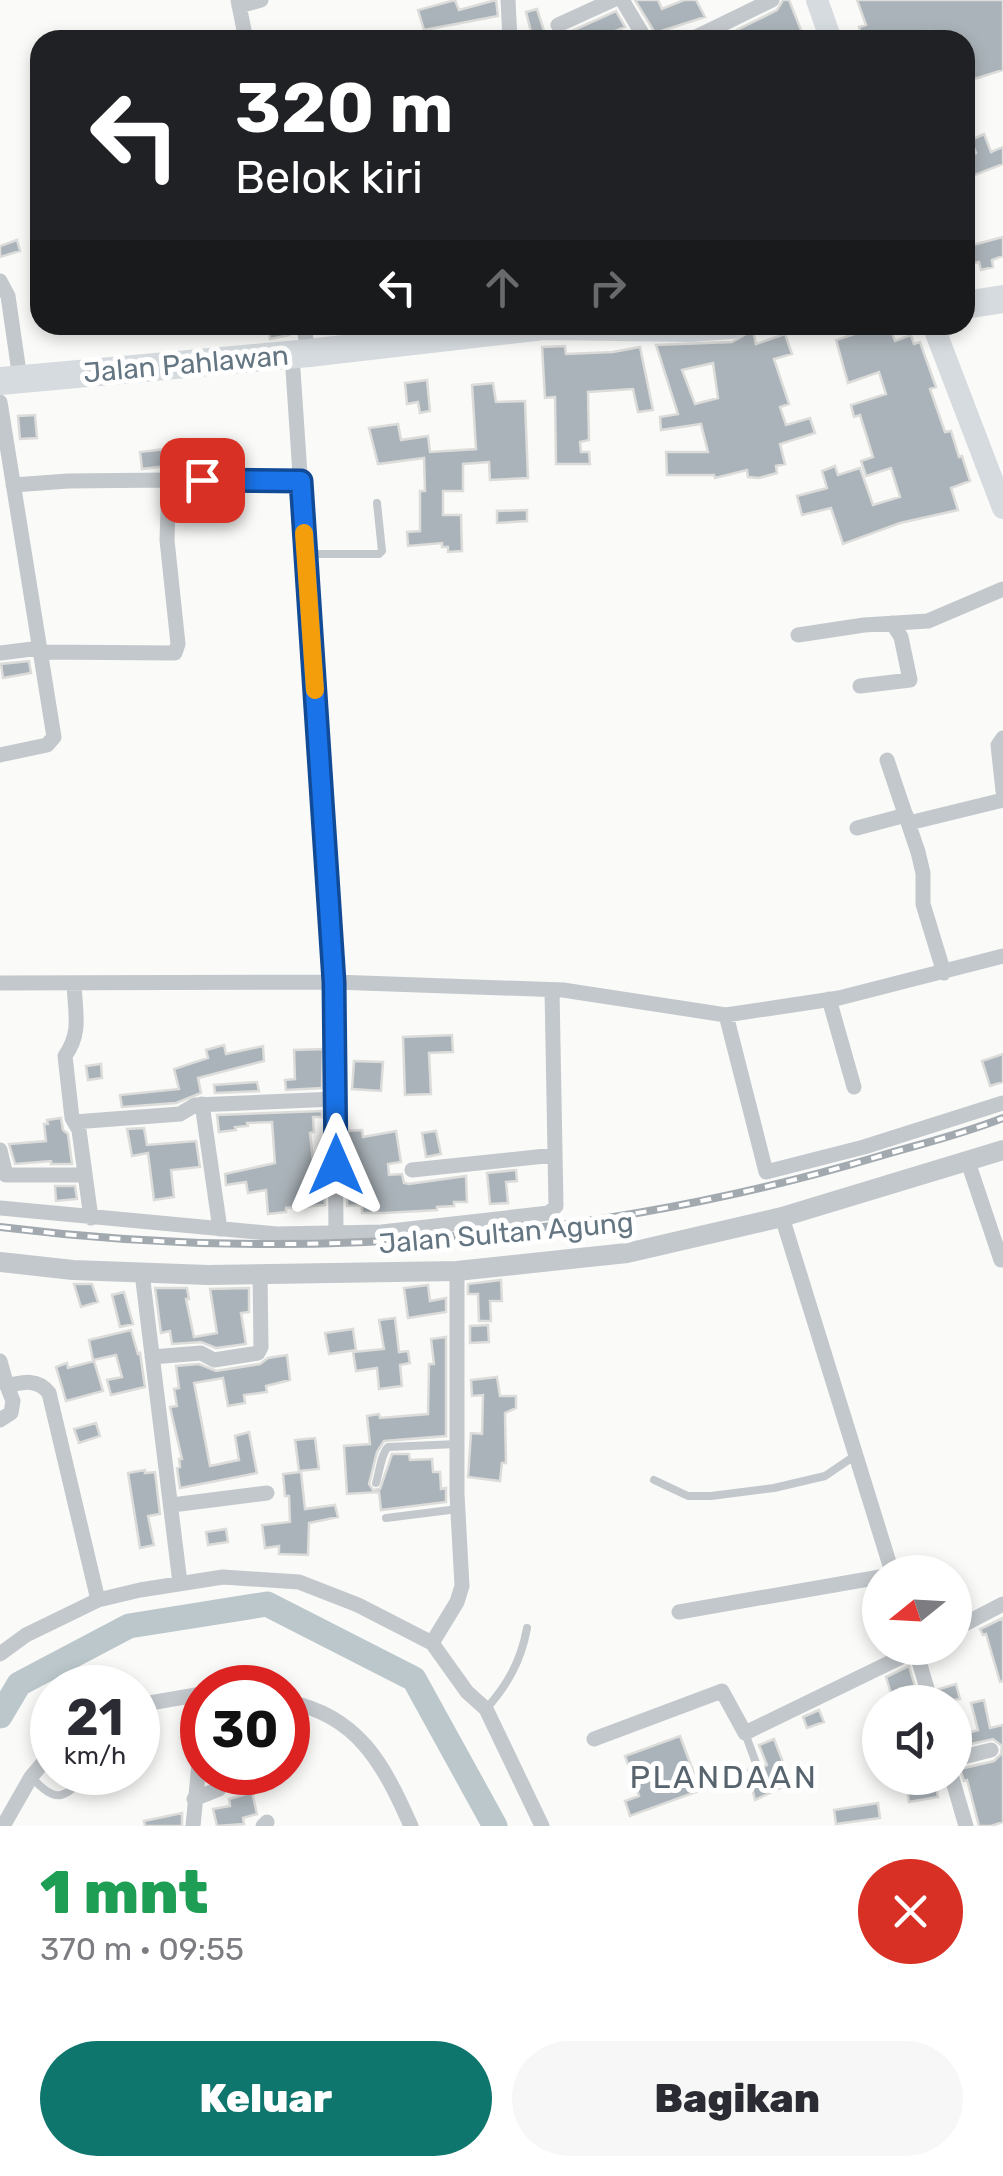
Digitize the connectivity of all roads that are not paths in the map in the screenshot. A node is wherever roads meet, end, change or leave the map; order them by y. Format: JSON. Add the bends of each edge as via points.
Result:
{"nodes":[{"id":1,"x":262,"y":0,"type":"edge"},
{"id":2,"x":508,"y":0,"type":"edge"},
{"id":3,"x":613,"y":0,"type":"edge"},
{"id":4,"x":622,"y":0,"type":"edge"},
{"id":5,"x":772,"y":0,"type":"edge"},
{"id":6,"x":817,"y":0,"type":"edge"},
{"id":7,"x":238,"y":3,"type":"edge"},
{"id":8,"x":558,"y":25,"type":"dead end"},
{"id":9,"x":244,"y":30,"type":"edge"},
{"id":10,"x":510,"y":30,"type":"edge"},
{"id":11,"x":640,"y":30,"type":"edge"},
{"id":12,"x":710,"y":30,"type":"edge"},
{"id":13,"x":828,"y":30,"type":"edge"},
{"id":14,"x":0,"y":282,"type":"edge"},
{"id":15,"x":1003,"y":299,"type":"edge"},
{"id":16,"x":975,"y":304,"type":"edge"},
{"id":17,"x":303,"y":335,"type":"edge"},
{"id":18,"x":371,"y":335,"type":"edge"},
{"id":19,"x":937,"y":335,"type":"edge"},
{"id":20,"x":301,"y":354,"type":"junction"},
{"id":21,"x":10,"y":380,"type":"edge"},
{"id":22,"x":0,"y":402,"type":"edge"},
{"id":23,"x":169,"y":480,"type":"junction"},
{"id":24,"x":301,"y":481,"type":"junction"},
{"id":25,"x":14,"y":485,"type":"junction"},
{"id":26,"x":377,"y":503,"type":"dead end"},
{"id":27,"x":1003,"y":508,"type":"edge"},
{"id":28,"x":306,"y":554,"type":"junction"},
{"id":29,"x":1003,"y":589,"type":"edge"},
{"id":30,"x":892,"y":623,"type":"junction"},
{"id":31,"x":798,"y":635,"type":"dead end"},
{"id":32,"x":41,"y":650,"type":"junction"},
{"id":33,"x":0,"y":653,"type":"edge"},
{"id":34,"x":860,"y":686,"type":"dead end"},
{"id":35,"x":1003,"y":738,"type":"edge"},
{"id":36,"x":0,"y":755,"type":"edge"},
{"id":37,"x":887,"y":760,"type":"dead end"},
{"id":38,"x":1003,"y":791,"type":"edge"},
{"id":39,"x":1003,"y":800,"type":"edge"},
{"id":40,"x":908,"y":819,"type":"junction"},
{"id":41,"x":857,"y":828,"type":"dead end"},
{"id":42,"x":1003,"y":956,"type":"edge"},
{"id":43,"x":944,"y":973,"type":"junction"},
{"id":44,"x":334,"y":982,"type":"junction"},
{"id":45,"x":0,"y":983,"type":"edge"},
{"id":46,"x":74,"y":983,"type":"junction"},
{"id":47,"x":564,"y":991,"type":"junction"},
{"id":48,"x":829,"y":999,"type":"junction"},
{"id":49,"x":726,"y":1015,"type":"junction"},
{"id":50,"x":854,"y":1087,"type":"dead end"},
{"id":51,"x":335,"y":1099,"type":"junction"},
{"id":52,"x":1003,"y":1103,"type":"edge"},
{"id":53,"x":202,"y":1104,"type":"junction"},
{"id":54,"x":74,"y":1122,"type":"junction"},
{"id":55,"x":0,"y":1150,"type":"edge"},
{"id":56,"x":1003,"y":1150,"type":"edge"},
{"id":57,"x":555,"y":1155,"type":"junction"},
{"id":58,"x":968,"y":1162,"type":"junction"},
{"id":59,"x":412,"y":1170,"type":"dead end"},
{"id":60,"x":85,"y":1176,"type":"junction"},
{"id":61,"x":0,"y":1208,"type":"edge"},
{"id":62,"x":782,"y":1217,"type":"junction"},
{"id":63,"x":90,"y":1218,"type":"junction"},
{"id":64,"x":220,"y":1229,"type":"junction"},
{"id":65,"x":336,"y":1232,"type":"junction"},
{"id":66,"x":1001,"y":1260,"type":"edge"},
{"id":67,"x":0,"y":1262,"type":"edge"},
{"id":68,"x":457,"y":1270,"type":"junction"},
{"id":69,"x":142,"y":1274,"type":"junction"},
{"id":70,"x":260,"y":1274,"type":"junction"},
{"id":71,"x":152,"y":1357,"type":"junction"},
{"id":72,"x":0,"y":1361,"type":"edge"},
{"id":73,"x":7,"y":1386,"type":"junction"},
{"id":74,"x":0,"y":1420,"type":"edge"},
{"id":75,"x":457,"y":1444,"type":"junction"},
{"id":76,"x":856,"y":1454,"type":"junction"},
{"id":77,"x":654,"y":1480,"type":"dead end"},
{"id":78,"x":376,"y":1483,"type":"dead end"},
{"id":79,"x":267,"y":1494,"type":"dead end"},
{"id":80,"x":172,"y":1505,"type":"junction"},
{"id":81,"x":458,"y":1509,"type":"junction"},
{"id":82,"x":386,"y":1518,"type":"dead end"},
{"id":83,"x":887,"y":1555,"type":"edge"},
{"id":84,"x":862,"y":1579,"type":"edge"},
{"id":85,"x":180,"y":1583,"type":"junction"},
{"id":86,"x":98,"y":1600,"type":"junction"},
{"id":87,"x":1003,"y":1604,"type":"edge"},
{"id":88,"x":679,"y":1612,"type":"dead end"},
{"id":89,"x":972,"y":1620,"type":"edge"},
{"id":90,"x":526,"y":1628,"type":"dead end"},
{"id":91,"x":432,"y":1644,"type":"junction"},
{"id":92,"x":0,"y":1654,"type":"edge"},
{"id":93,"x":883,"y":1665,"type":"edge"},
{"id":94,"x":310,"y":1708,"type":"edge"},
{"id":95,"x":486,"y":1709,"type":"junction"},
{"id":96,"x":745,"y":1733,"type":"junction"},
{"id":97,"x":594,"y":1739,"type":"dead end"},
{"id":98,"x":991,"y":1750,"type":"dead end"},
{"id":99,"x":972,"y":1755,"type":"edge"},
{"id":100,"x":756,"y":1763,"type":"dead end"},
{"id":101,"x":30,"y":1779,"type":"edge"},
{"id":102,"x":194,"y":1795,"type":"edge"},
{"id":103,"x":204,"y":1795,"type":"edge"},
{"id":104,"x":957,"y":1795,"type":"edge"},
{"id":105,"x":194,"y":1799,"type":"junction"},
{"id":106,"x":3,"y":1826,"type":"edge"},
{"id":107,"x":193,"y":1826,"type":"edge"},
{"id":108,"x":411,"y":1826,"type":"edge"},
{"id":109,"x":542,"y":1826,"type":"edge"},
{"id":110,"x":966,"y":1826,"type":"edge"}],
"edges":[{"from":1,"to":7,"type":"street"},
{"from":2,"to":10,"type":"street"},
{"from":3,"to":8,"type":"street"},
{"from":4,"to":11,"type":"street"},
{"from":5,"to":12,"type":"street"},
{"from":6,"to":13,"type":"main road"},
{"from":7,"to":9,"type":"street"},
{"from":14,"to":21,"type":"street","via":[[8,296]]},
{"from":15,"to":16,"type":"highway"},
{"from":17,"to":20,"type":"street"},
{"from":18,"to":20,"type":"highway","name":"Jalan Pahlawan"},
{"from":19,"to":27,"type":"main road"},
{"from":20,"to":21,"type":"highway","name":"Jalan Pahlawan"},
{"from":20,"to":24,"type":"street"},
{"from":22,"to":25,"type":"street"},
{"from":23,"to":24,"type":"street"},
{"from":23,"to":25,"type":"street"},
{"from":23,"to":32,"type":"street","via":[[175,652]]},
{"from":24,"to":28,"type":"street"},
{"from":25,"to":32,"type":"street"},
{"from":26,"to":28,"type":"lane","via":[[382,552]]},
{"from":28,"to":44,"type":"street"},
{"from":29,"to":30,"type":"street","via":[[928,621]]},
{"from":30,"to":31,"type":"street"},
{"from":30,"to":34,"type":"street","via":[[910,680]]},
{"from":32,"to":33,"type":"street"},
{"from":32,"to":36,"type":"street","via":[[54,737],[48,745]]},
{"from":35,"to":38,"type":"street"},
{"from":37,"to":40,"type":"street"},
{"from":39,"to":40,"type":"street"},
{"from":40,"to":41,"type":"street"},
{"from":40,"to":43,"type":"street"},
{"from":42,"to":43,"type":"street"},
{"from":43,"to":48,"type":"street"},
{"from":44,"to":46,"type":"street"},
{"from":44,"to":47,"type":"street"},
{"from":44,"to":51,"type":"street"},
{"from":45,"to":46,"type":"street"},
{"from":46,"to":54,"type":"street","via":[[76,1033],[64,1056]]},
{"from":47,"to":49,"type":"street"},
{"from":47,"to":57,"type":"street"},
{"from":48,"to":49,"type":"street"},
{"from":48,"to":50,"type":"street"},
{"from":49,"to":52,"type":"street","via":[[766,1172]]},
{"from":51,"to":53,"type":"street"},
{"from":51,"to":65,"type":"street"},
{"from":53,"to":54,"type":"street","via":[[180,1114]]},
{"from":53,"to":64,"type":"street"},
{"from":54,"to":60,"type":"street"},
{"from":55,"to":60,"type":"street","via":[[6,1175]]},
{"from":56,"to":58,"type":"street","name":"Jalan Sultan Agung"},
{"from":57,"to":59,"type":"street"},
{"from":57,"to":65,"type":"street","via":[[556,1206],[549,1212]]},
{"from":58,"to":62,"type":"street","name":"Jalan Sultan Agung"},
{"from":58,"to":66,"type":"street"},
{"from":60,"to":63,"type":"street"},
{"from":61,"to":63,"type":"street"},
{"from":62,"to":68,"type":"street","name":"Jalan Sultan Agung","via":[[627,1254]]},
{"from":62,"to":76,"type":"street"},
{"from":63,"to":64,"type":"street"},
{"from":64,"to":65,"type":"street"},
{"from":67,"to":69,"type":"street","name":"Jalan Sultan Agung"},
{"from":68,"to":70,"type":"street","name":"Jalan Sultan Agung"},
{"from":68,"to":75,"type":"street"},
{"from":69,"to":70,"type":"street","name":"Jalan Sultan Agung"},
{"from":69,"to":71,"type":"street"},
{"from":70,"to":71,"type":"street","via":[[258,1353],[214,1360],[201,1353]]},
{"from":71,"to":80,"type":"street"},
{"from":72,"to":73,"type":"street"},
{"from":73,"to":74,"type":"street","via":[[11,1413]]},
{"from":73,"to":86,"type":"street","via":[[34,1382],[49,1393]]},
{"from":75,"to":78,"type":"lane","via":[[388,1447]]},
{"from":75,"to":81,"type":"street"},
{"from":76,"to":77,"type":"lane","via":[[825,1476],[712,1496],[688,1496]]},
{"from":76,"to":83,"type":"street"},
{"from":79,"to":80,"type":"street"},
{"from":80,"to":85,"type":"street"},
{"from":81,"to":82,"type":"lane"},
{"from":81,"to":91,"type":"street","via":[[462,1586]]},
{"from":84,"to":88,"type":"street"},
{"from":85,"to":86,"type":"street"},
{"from":85,"to":91,"type":"street","via":[[224,1577],[299,1582]]},
{"from":86,"to":92,"type":"street"},
{"from":87,"to":89,"type":"street"},
{"from":90,"to":95,"type":"lane","via":[[514,1672]]},
{"from":91,"to":95,"type":"street"},
{"from":93,"to":96,"type":"street"},
{"from":94,"to":108,"type":"street","via":[[352,1729]]},
{"from":95,"to":109,"type":"street"},
{"from":96,"to":97,"type":"street","via":[[722,1691]]},
{"from":96,"to":100,"type":"lane"},
{"from":98,"to":99,"type":"street"},
{"from":101,"to":106,"type":"street"},
{"from":102,"to":105,"type":"street"},
{"from":103,"to":105,"type":"street"},
{"from":104,"to":110,"type":"street"},
{"from":105,"to":107,"type":"street"}]}
